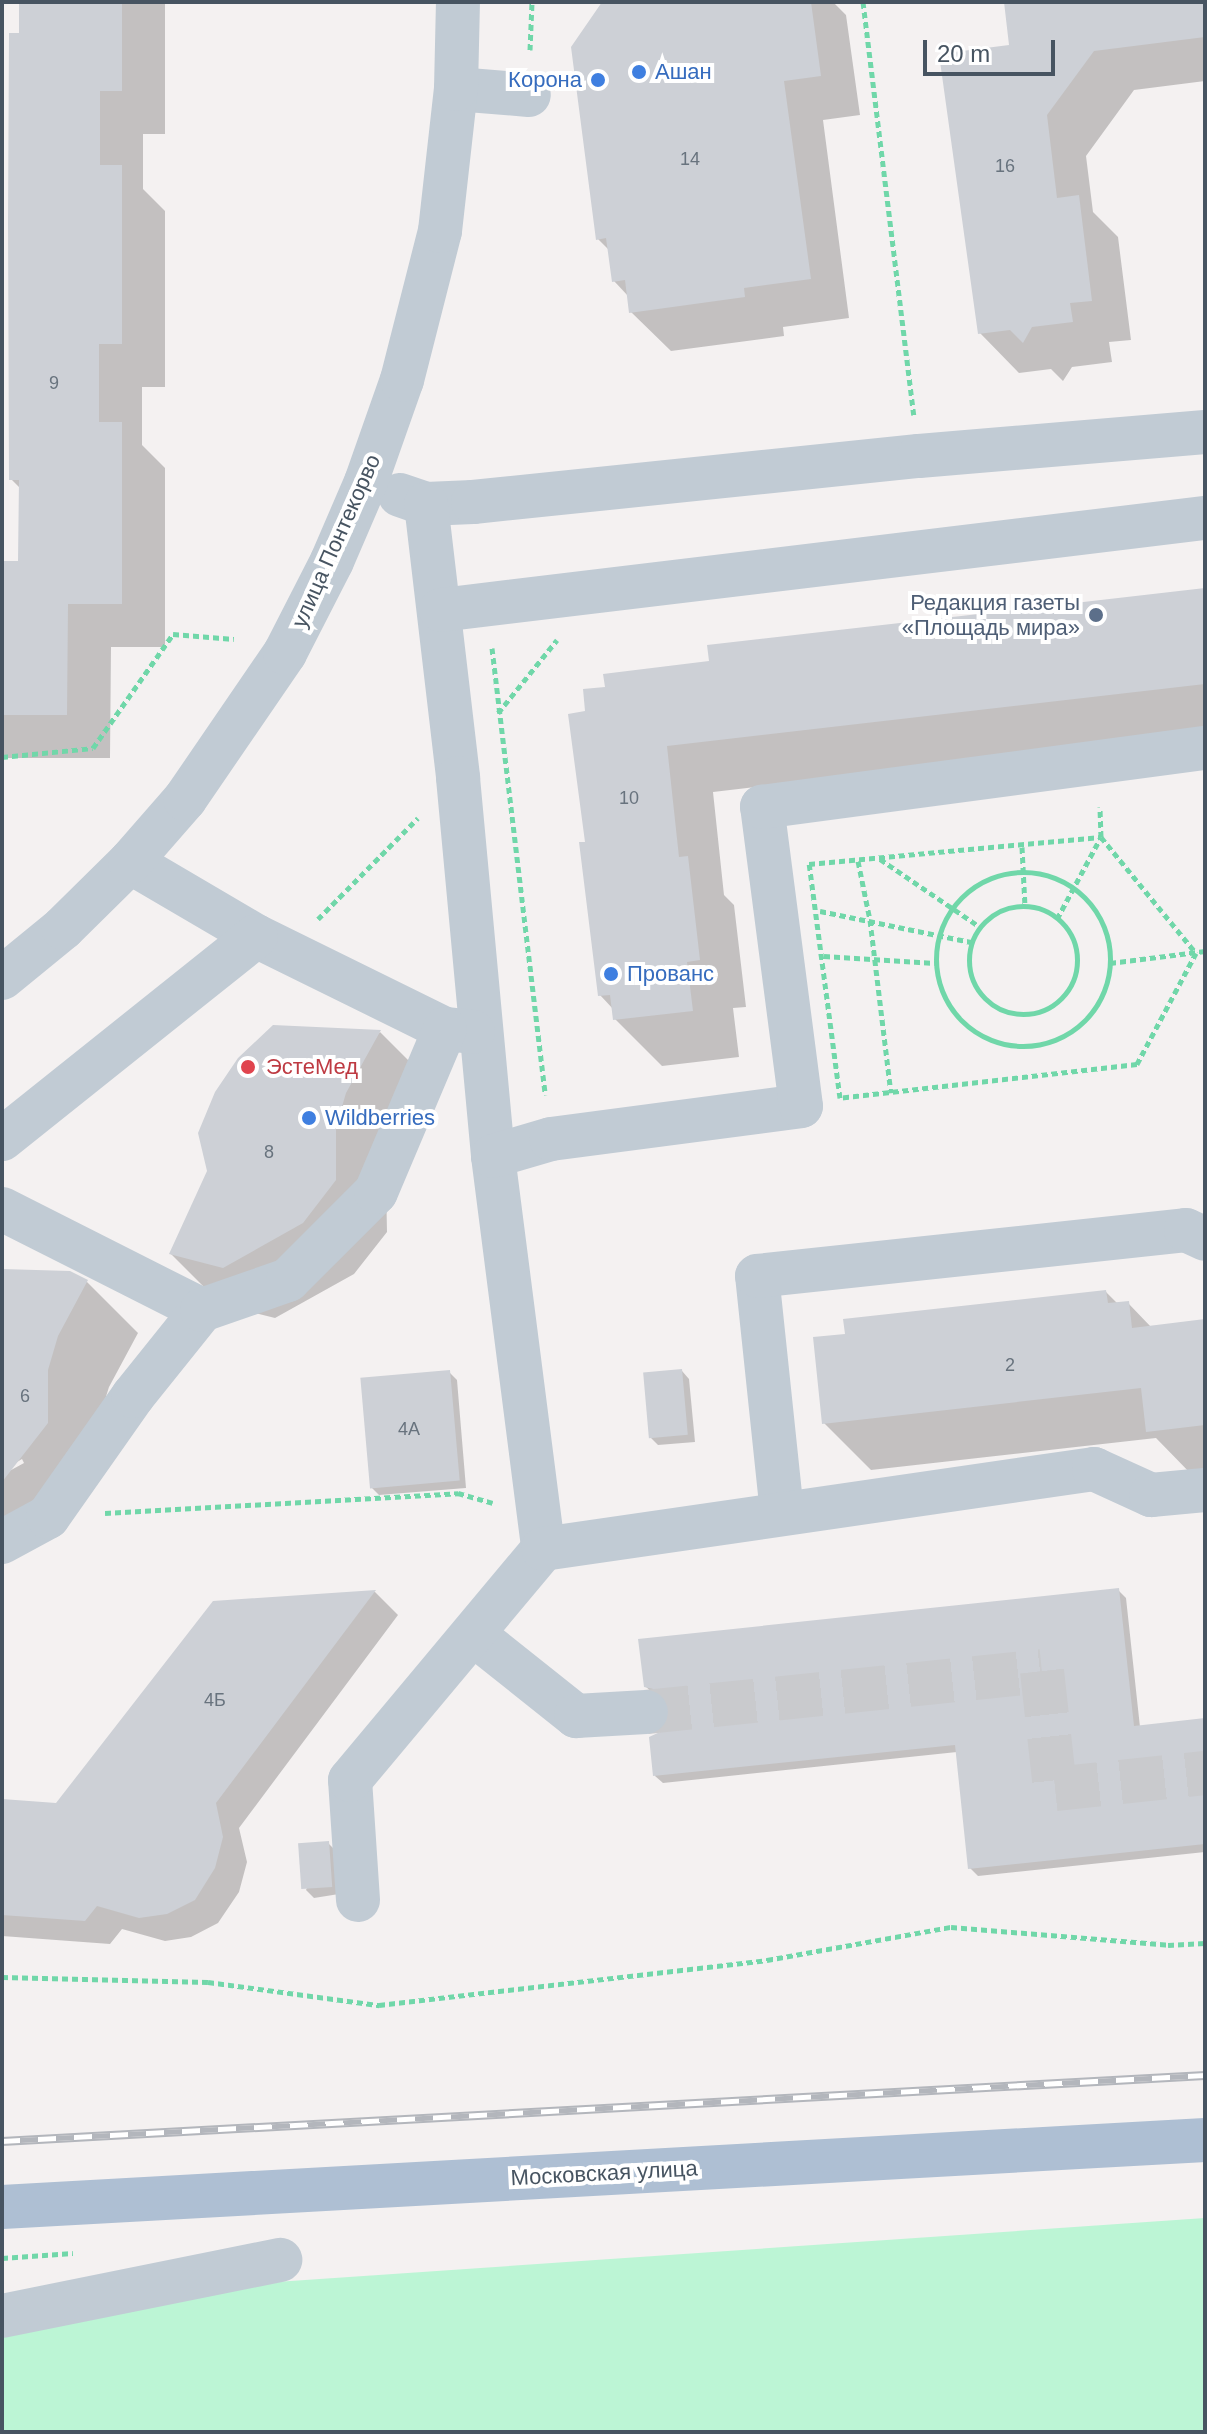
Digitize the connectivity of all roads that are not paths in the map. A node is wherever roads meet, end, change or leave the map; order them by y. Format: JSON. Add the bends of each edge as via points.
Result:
{"nodes":[{"id":1,"x":458,"y":2,"type":"edge"},
{"id":2,"x":456,"y":89,"type":"junction"},
{"id":3,"x":529,"y":95,"type":"dead end"},
{"id":4,"x":1205,"y":432,"type":"edge"},
{"id":5,"x":366,"y":482,"type":"junction"},
{"id":6,"x":426,"y":504,"type":"junction"},
{"id":7,"x":1205,"y":518,"type":"edge"},
{"id":8,"x":441,"y":610,"type":"junction"},
{"id":9,"x":1205,"y":748,"type":"edge"},
{"id":10,"x":130,"y":862,"type":"junction"},
{"id":11,"x":271,"y":943,"type":"junction"},
{"id":12,"x":2,"y":978,"type":"edge"},
{"id":13,"x":463,"y":1031,"type":"junction"},
{"id":14,"x":2,"y":1139,"type":"edge"},
{"id":15,"x":493,"y":1156,"type":"junction"},
{"id":16,"x":2,"y":1209,"type":"edge"},
{"id":17,"x":1205,"y":1239,"type":"edge"},
{"id":18,"x":202,"y":1310,"type":"junction"},
{"id":19,"x":1205,"y":1490,"type":"edge"},
{"id":20,"x":782,"y":1513,"type":"junction"},
{"id":21,"x":541,"y":1532,"type":"junction"},
{"id":22,"x":2,"y":1542,"type":"edge"},
{"id":23,"x":473,"y":1634,"type":"junction"},
{"id":24,"x":646,"y":1712,"type":"tunnel mouth"},
{"id":25,"x":358,"y":1900,"type":"dead end"},
{"id":26,"x":1205,"y":2140,"type":"edge"},
{"id":27,"x":2,"y":2207,"type":"edge"},
{"id":28,"x":280,"y":2260,"type":"dead end"},
{"id":29,"x":2,"y":2316,"type":"edge"}],
"edges":[{"from":1,"to":2,"type":"street","name":"улица Понтекорво"},
{"from":2,"to":3,"type":"street"},
{"from":2,"to":5,"type":"street","name":"улица Понтекорво","via":[[440,231],[402,380]]},
{"from":4,"to":6,"type":"street"},
{"from":5,"to":6,"type":"street"},
{"from":5,"to":10,"type":"street","name":"улица Понтекорво","via":[[285,653],[185,799]]},
{"from":6,"to":8,"type":"street"},
{"from":7,"to":8,"type":"street"},
{"from":8,"to":13,"type":"street","via":[[458,778]]},
{"from":9,"to":15,"type":"street","via":[[762,807],[795,908],[802,957],[801,1106],[551,1139]]},
{"from":10,"to":11,"type":"street"},
{"from":10,"to":12,"type":"street","name":"улица Понтекорво"},
{"from":11,"to":13,"type":"street"},
{"from":11,"to":14,"type":"street"},
{"from":13,"to":15,"type":"street"},
{"from":13,"to":18,"type":"street","via":[[376,1192],[288,1280]]},
{"from":15,"to":21,"type":"street"},
{"from":16,"to":18,"type":"street"},
{"from":17,"to":20,"type":"street","via":[[1186,1230],[757,1276]]},
{"from":18,"to":22,"type":"street","via":[[133,1396],[48,1517]]},
{"from":19,"to":20,"type":"street","via":[[1151,1495],[1094,1469]]},
{"from":20,"to":21,"type":"street"},
{"from":21,"to":23,"type":"street"},
{"from":23,"to":24,"type":"street","via":[[576,1716]]},
{"from":23,"to":25,"type":"street","via":[[350,1780]]},
{"from":26,"to":27,"type":"main road","name":"Московская улица"},
{"from":28,"to":29,"type":"street"}]}
